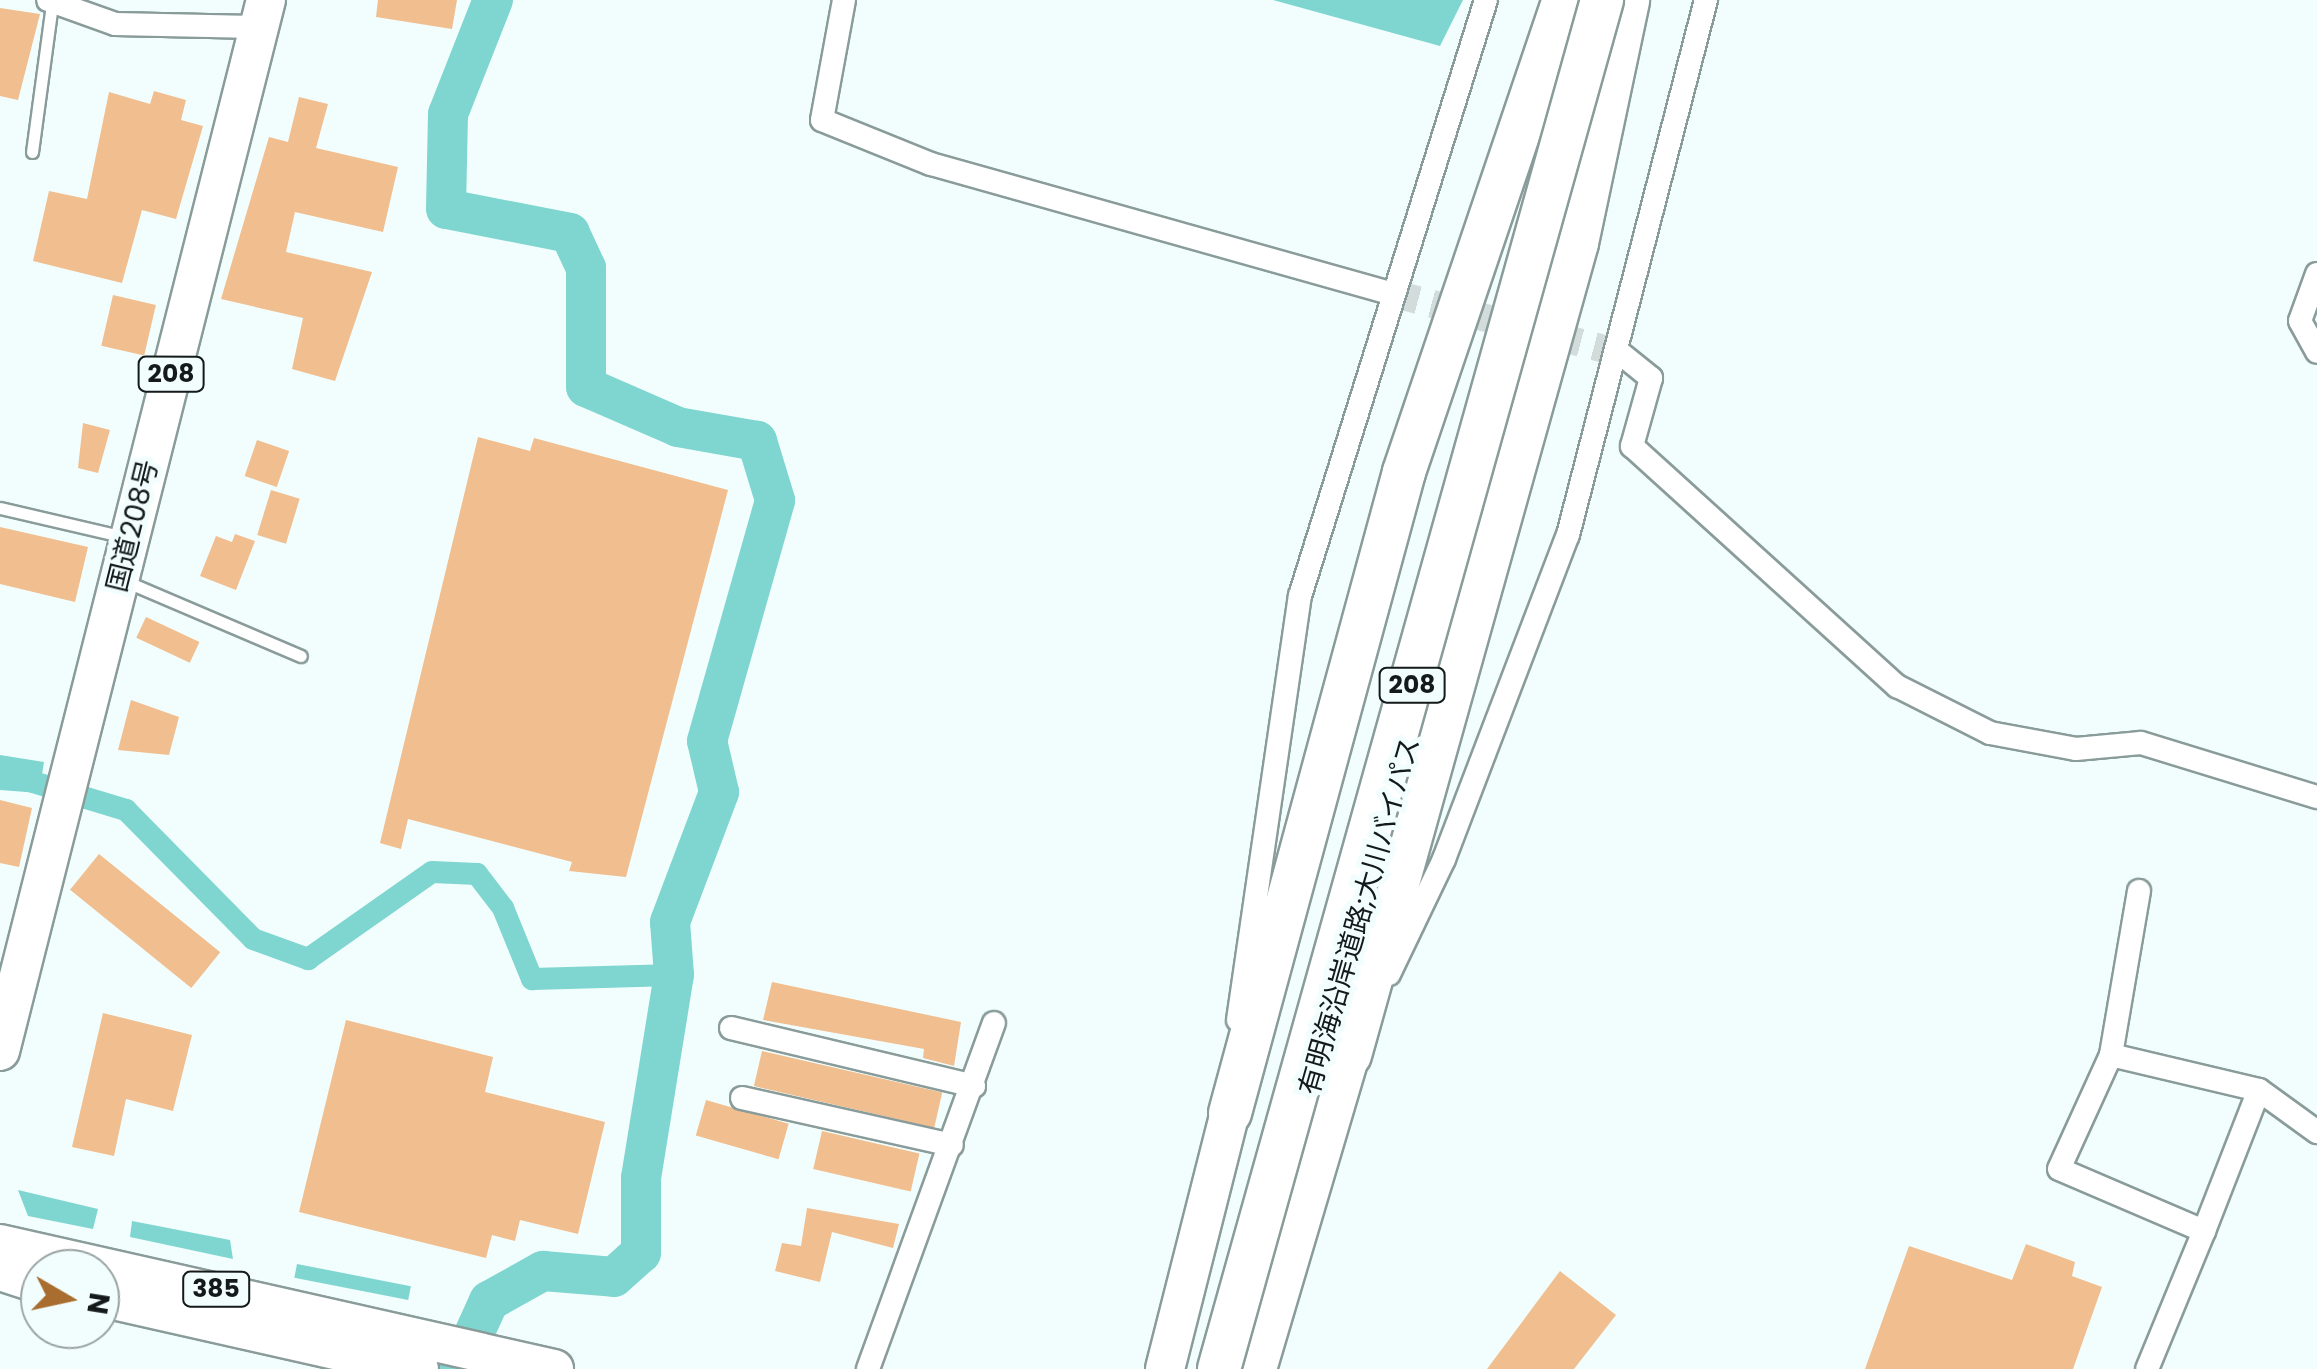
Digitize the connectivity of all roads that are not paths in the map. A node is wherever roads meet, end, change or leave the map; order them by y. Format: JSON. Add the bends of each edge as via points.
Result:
{"nodes":[{"id":1,"x":844,"y":0,"type":"edge"},
{"id":2,"x":1486,"y":0,"type":"edge"},
{"id":3,"x":1564,"y":0,"type":"edge"},
{"id":4,"x":1602,"y":0,"type":"edge"},
{"id":5,"x":1616,"y":0,"type":"edge"},
{"id":6,"x":1628,"y":0,"type":"edge"},
{"id":7,"x":1706,"y":0,"type":"edge"},
{"id":8,"x":50,"y":2,"type":"edge"},
{"id":9,"x":263,"y":14,"type":"edge"},
{"id":10,"x":32,"y":152,"type":"dead end"},
{"id":11,"x":2317,"y":274,"type":"edge"},
{"id":12,"x":1391,"y":293,"type":"junction"},
{"id":13,"x":2317,"y":352,"type":"edge"},
{"id":14,"x":1620,"y":354,"type":"junction"},
{"id":15,"x":0,"y":508,"type":"edge"},
{"id":16,"x":130,"y":538,"type":"junction"},
{"id":17,"x":121,"y":580,"type":"junction"},
{"id":18,"x":301,"y":656,"type":"dead end"},
{"id":19,"x":2317,"y":797,"type":"edge"},
{"id":20,"x":2139,"y":891,"type":"dead end"},
{"id":21,"x":994,"y":1023,"type":"dead end"},
{"id":22,"x":731,"y":1028,"type":"dead end"},
{"id":23,"x":0,"y":1051,"type":"edge"},
{"id":24,"x":2112,"y":1054,"type":"junction"},
{"id":25,"x":1350,"y":1055,"type":"junction"},
{"id":26,"x":974,"y":1086,"type":"junction"},
{"id":27,"x":2258,"y":1090,"type":"junction"},
{"id":28,"x":742,"y":1098,"type":"dead end"},
{"id":29,"x":1230,"y":1113,"type":"junction"},
{"id":30,"x":2317,"y":1132,"type":"edge"},
{"id":31,"x":952,"y":1146,"type":"junction"},
{"id":32,"x":2204,"y":1231,"type":"junction"},
{"id":33,"x":0,"y":1244,"type":"edge"},
{"id":34,"x":120,"y":1302,"type":"edge"},
{"id":35,"x":425,"y":1355,"type":"edge"},
{"id":36,"x":554,"y":1369,"type":"edge"},
{"id":37,"x":868,"y":1369,"type":"edge"},
{"id":38,"x":1165,"y":1369,"type":"edge"},
{"id":39,"x":1219,"y":1369,"type":"edge"},
{"id":40,"x":1232,"y":1369,"type":"edge"},
{"id":41,"x":1257,"y":1369,"type":"edge"},
{"id":42,"x":2147,"y":1369,"type":"edge"}],
"edges":[{"from":1,"to":12,"type":"street","via":[[822,120],[931,164]]},
{"from":2,"to":12,"type":"street"},
{"from":3,"to":29,"type":"highway","via":[[1404,472]]},
{"from":4,"to":39,"type":"highway","name":"有明海沿岸道路;大川バイパス","number":"208","bridge":true},
{"from":5,"to":40,"type":"highway","name":"有明海沿岸道路;大川バイパス","number":"208"},
{"from":6,"to":25,"type":"highway","via":[[1576,243]]},
{"from":7,"to":14,"type":"street"},
{"from":8,"to":9,"type":"street","via":[[114,24]]},
{"from":8,"to":10,"type":"lane"},
{"from":9,"to":16,"type":"highway","name":"国道208号","number":"208"},
{"from":11,"to":13,"type":"street","via":[[2300,321]]},
{"from":12,"to":29,"type":"street","via":[[1300,596]]},
{"from":14,"to":19,"type":"street","via":[[1651,378],[1632,446],[1908,693],[1990,733],[2076,750],[2142,743]]},
{"from":14,"to":25,"type":"street","via":[[1568,536],[1444,859]]},
{"from":15,"to":16,"type":"lane"},
{"from":16,"to":17,"type":"highway","name":"国道208号","number":"208"},
{"from":17,"to":18,"type":"lane"},
{"from":17,"to":23,"type":"highway","name":"国道208号","number":"208"},
{"from":20,"to":24,"type":"street"},
{"from":21,"to":26,"type":"street"},
{"from":22,"to":26,"type":"street"},
{"from":24,"to":27,"type":"street"},
{"from":24,"to":32,"type":"street","via":[[2059,1169]]},
{"from":25,"to":41,"type":"highway"},
{"from":26,"to":31,"type":"street"},
{"from":27,"to":30,"type":"street"},
{"from":27,"to":32,"type":"street"},
{"from":28,"to":31,"type":"street"},
{"from":29,"to":38,"type":"highway"},
{"from":31,"to":37,"type":"street"},
{"from":32,"to":42,"type":"street"},
{"from":33,"to":35,"type":"highway","number":"385"},
{"from":34,"to":35,"type":"highway","number":"385"},
{"from":35,"to":36,"type":"highway","number":"385","via":[[500,1357]]}]}
